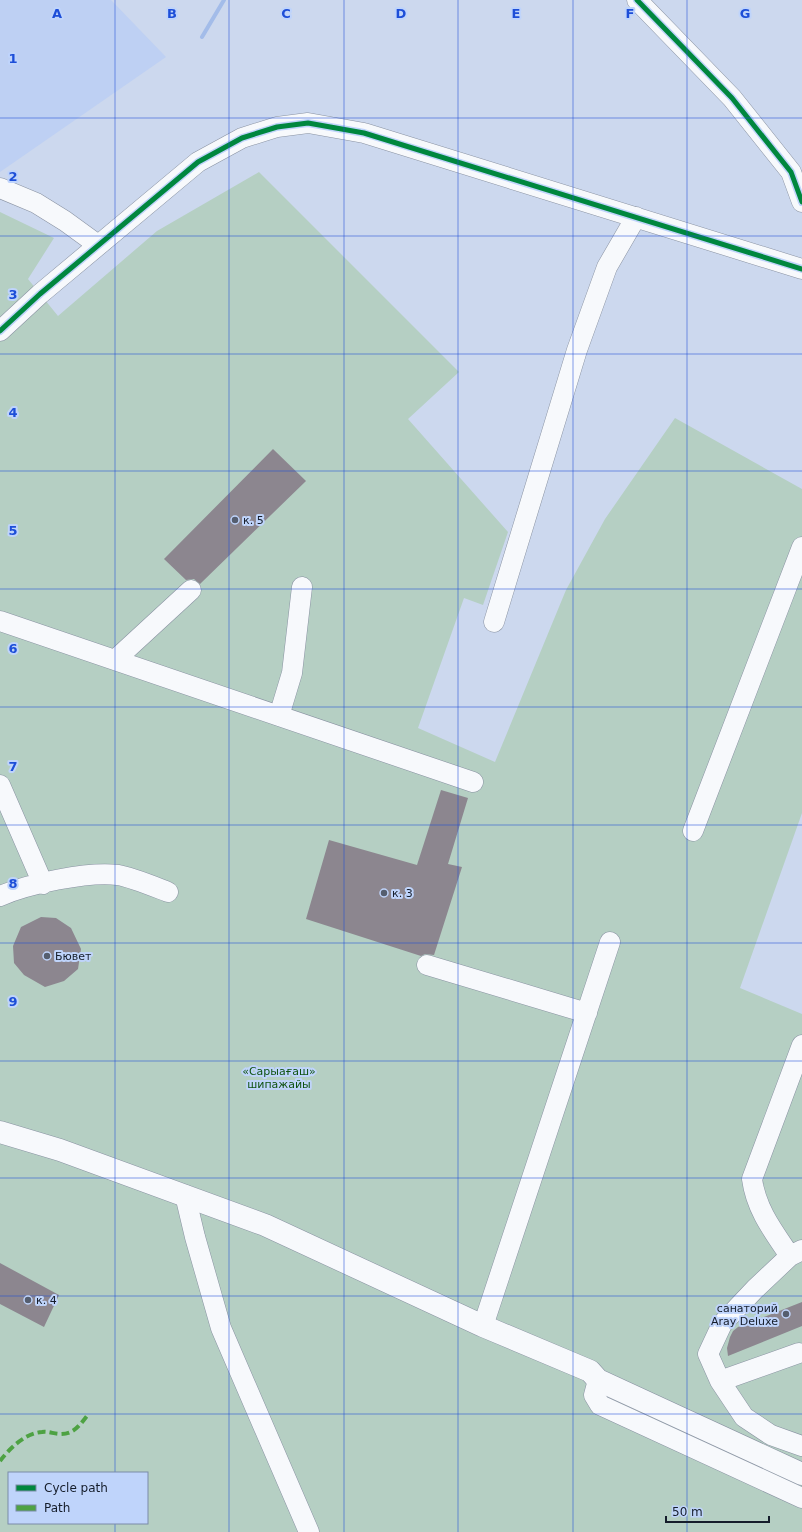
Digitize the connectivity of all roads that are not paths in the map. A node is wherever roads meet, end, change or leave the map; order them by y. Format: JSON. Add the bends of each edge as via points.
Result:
{"nodes":[{"id":1,"x":637,"y":0,"type":"edge"},
{"id":2,"x":0,"y":188,"type":"edge"},
{"id":3,"x":802,"y":202,"type":"edge"},
{"id":4,"x":636,"y":217,"type":"junction"},
{"id":5,"x":98,"y":245,"type":"junction"},
{"id":6,"x":802,"y":269,"type":"edge"},
{"id":7,"x":0,"y":331,"type":"edge"},
{"id":8,"x":802,"y":547,"type":"edge"},
{"id":9,"x":302,"y":586,"type":"dead end"},
{"id":10,"x":191,"y":590,"type":"dead end"},
{"id":11,"x":0,"y":621,"type":"edge"},
{"id":12,"x":494,"y":622,"type":"dead end"},
{"id":13,"x":115,"y":660,"type":"junction"},
{"id":14,"x":279,"y":716,"type":"junction"},
{"id":15,"x":473,"y":782,"type":"dead end"},
{"id":16,"x":0,"y":785,"type":"edge"},
{"id":17,"x":693,"y":831,"type":"dead end"},
{"id":18,"x":42,"y":884,"type":"junction"},
{"id":19,"x":168,"y":892,"type":"dead end"},
{"id":20,"x":0,"y":896,"type":"edge"},
{"id":21,"x":610,"y":942,"type":"dead end"},
{"id":22,"x":427,"y":965,"type":"dead end"},
{"id":23,"x":587,"y":1013,"type":"junction"},
{"id":24,"x":802,"y":1045,"type":"edge"},
{"id":25,"x":0,"y":1132,"type":"edge"},
{"id":26,"x":185,"y":1195,"type":"junction"},
{"id":27,"x":796,"y":1253,"type":"edge"},
{"id":28,"x":483,"y":1326,"type":"junction"},
{"id":29,"x":799,"y":1353,"type":"dead end"},
{"id":30,"x":598,"y":1380,"type":"junction"},
{"id":31,"x":720,"y":1381,"type":"junction"},
{"id":32,"x":802,"y":1446,"type":"edge"},
{"id":33,"x":802,"y":1474,"type":"edge"},
{"id":34,"x":802,"y":1498,"type":"edge"},
{"id":35,"x":308,"y":1532,"type":"edge"}],
"edges":[{"from":1,"to":3,"type":"street","via":[[732,98],[791,172]]},
{"from":2,"to":5,"type":"street","via":[[36,203]]},
{"from":4,"to":5,"type":"street","via":[[364,133],[308,123],[277,127],[242,138],[198,162]]},
{"from":4,"to":6,"type":"street"},
{"from":4,"to":12,"type":"street","via":[[607,267],[577,350]]},
{"from":5,"to":7,"type":"street"},
{"from":8,"to":17,"type":"street"},
{"from":9,"to":14,"type":"street","via":[[292,673]]},
{"from":10,"to":13,"type":"street"},
{"from":11,"to":13,"type":"street"},
{"from":13,"to":14,"type":"street"},
{"from":14,"to":15,"type":"street"},
{"from":16,"to":18,"type":"street"},
{"from":18,"to":19,"type":"street","via":[[84,876],[119,875]]},
{"from":18,"to":20,"type":"street"},
{"from":21,"to":23,"type":"street"},
{"from":22,"to":23,"type":"street"},
{"from":23,"to":28,"type":"street"},
{"from":24,"to":27,"type":"street","via":[[752,1179],[754,1194],[771,1228]]},
{"from":25,"to":26,"type":"main road","via":[[60,1150]]},
{"from":26,"to":28,"type":"main road","via":[[265,1225]]},
{"from":26,"to":35,"type":"street","via":[[221,1328]]},
{"from":27,"to":31,"type":"street","via":[[755,1289],[722,1324],[708,1354]]},
{"from":28,"to":30,"type":"main road","via":[[590,1371]]},
{"from":29,"to":31,"type":"street"},
{"from":30,"to":33,"type":"main road"},
{"from":30,"to":34,"type":"street","via":[[594,1395],[600,1405]]},
{"from":31,"to":32,"type":"street","via":[[744,1416],[771,1435]]}]}
